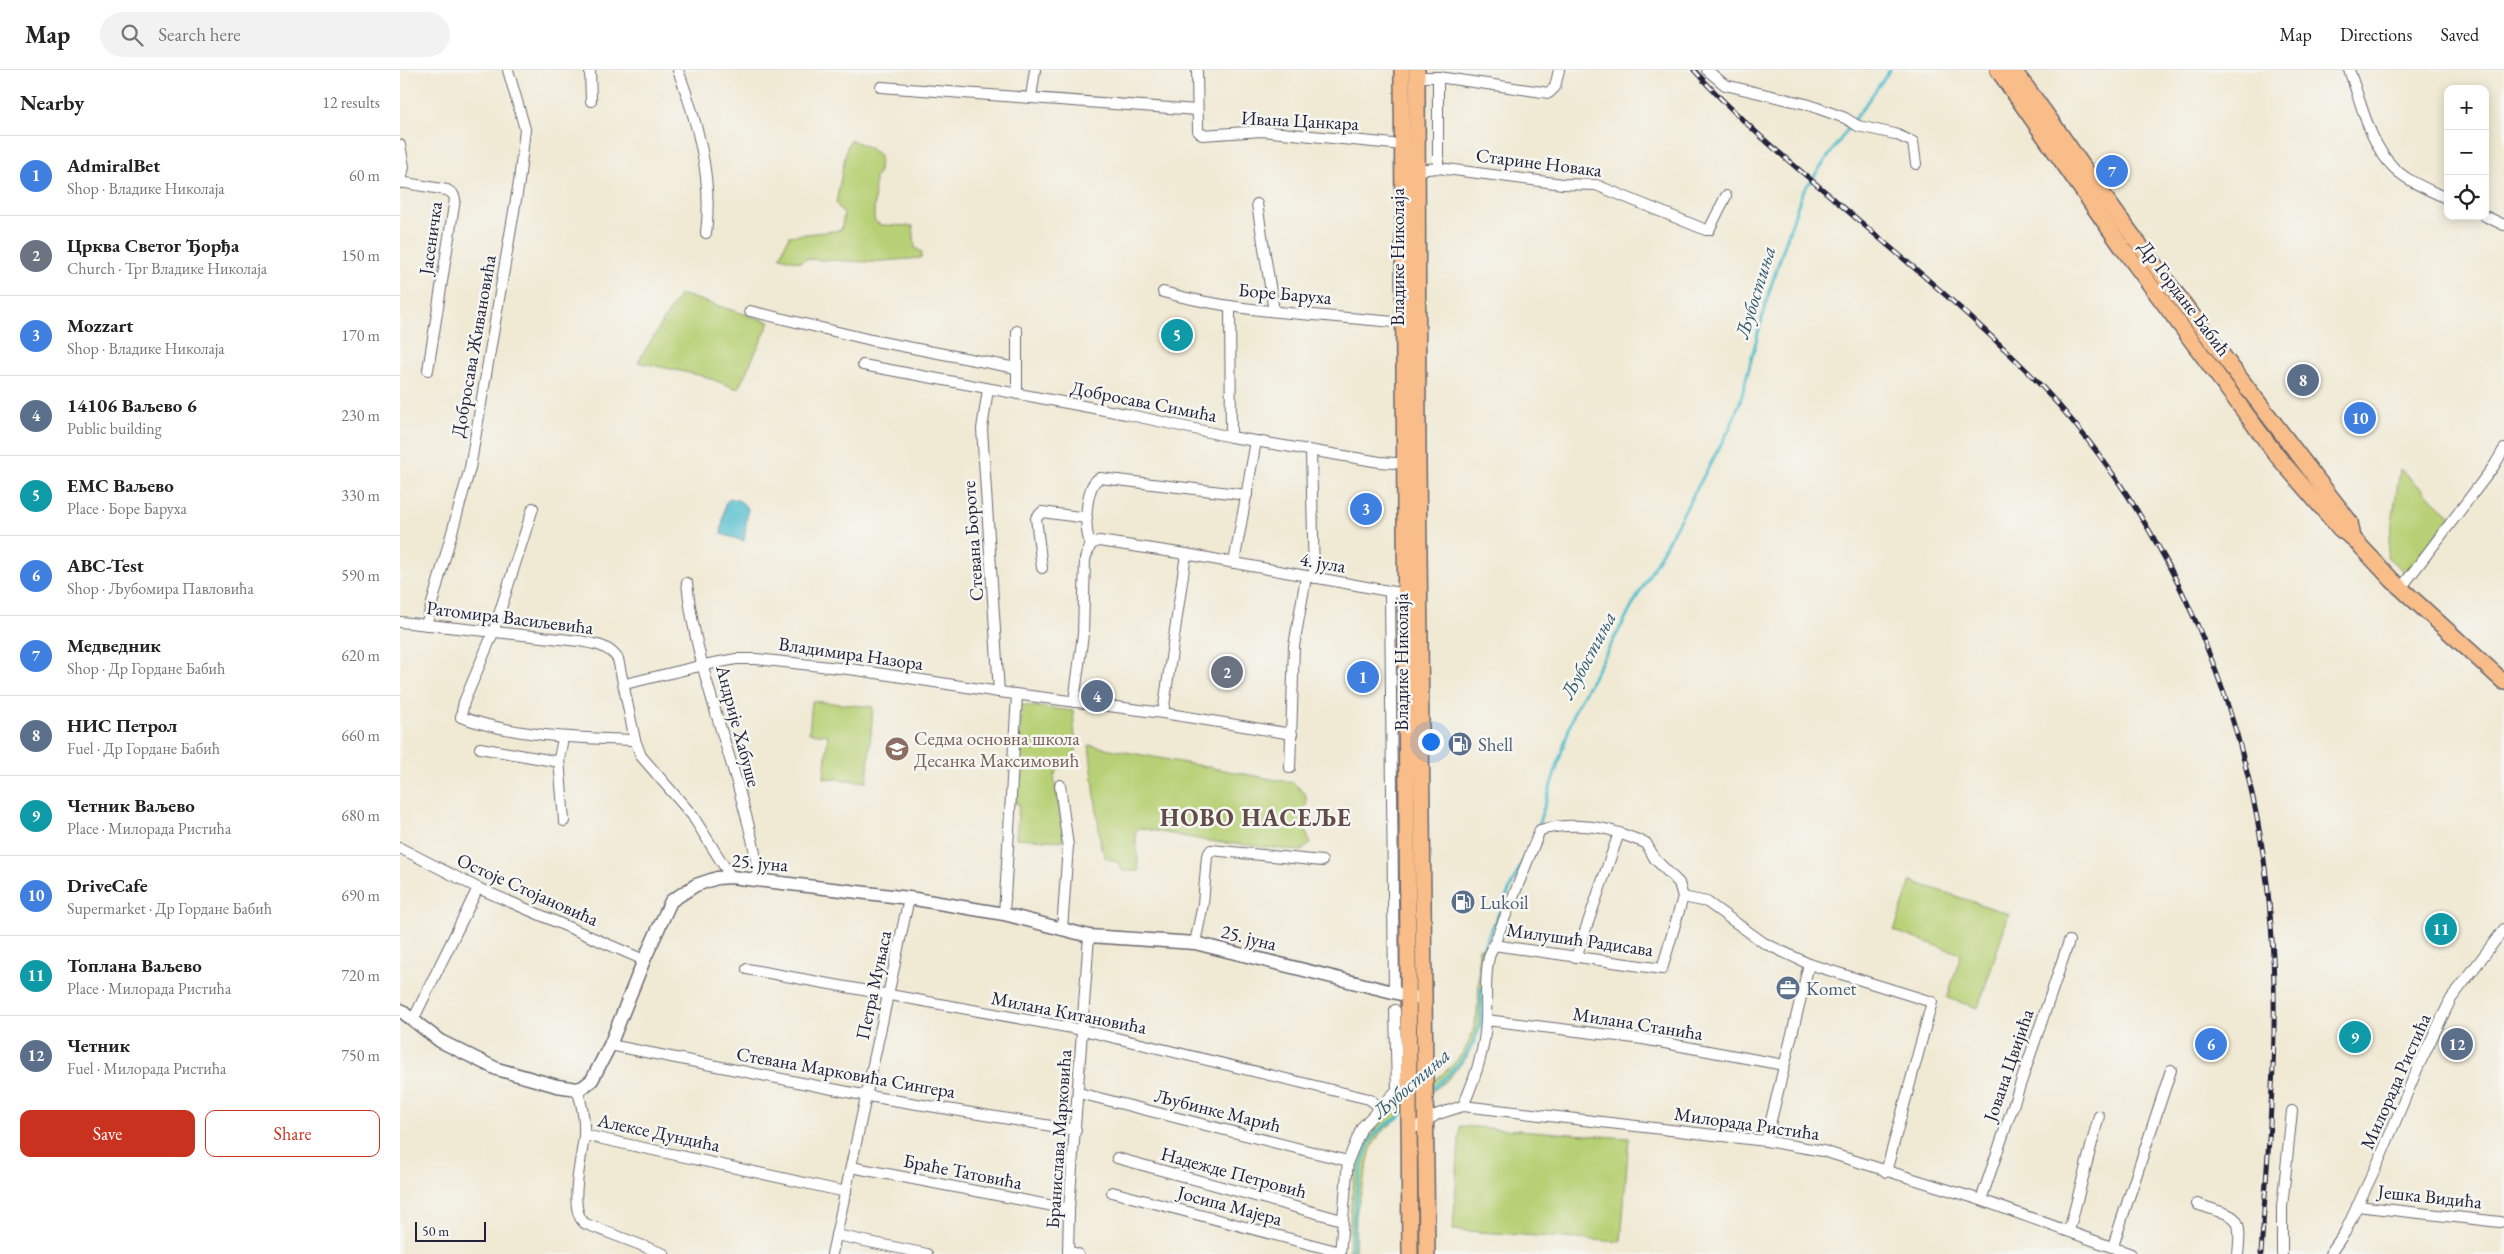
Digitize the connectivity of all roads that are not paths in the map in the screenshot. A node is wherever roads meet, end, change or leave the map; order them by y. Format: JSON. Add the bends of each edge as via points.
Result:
{"nodes":[{"id":1,"x":508,"y":70,"type":"edge"},
{"id":2,"x":590,"y":70,"type":"edge"},
{"id":3,"x":678,"y":70,"type":"edge"},
{"id":4,"x":1035,"y":70,"type":"edge"},
{"id":5,"x":1197,"y":70,"type":"edge"},
{"id":6,"x":1402,"y":70,"type":"edge"},
{"id":7,"x":1559,"y":70,"type":"edge"},
{"id":8,"x":1707,"y":70,"type":"edge"},
{"id":9,"x":1998,"y":70,"type":"edge"},
{"id":10,"x":2013,"y":70,"type":"edge"},
{"id":11,"x":2349,"y":70,"type":"edge"},
{"id":12,"x":1427,"y":74,"type":"edge"},
{"id":13,"x":881,"y":87,"type":"dead end"},
{"id":14,"x":1031,"y":97,"type":"junction"},
{"id":15,"x":591,"y":101,"type":"dead end"},
{"id":16,"x":1198,"y":110,"type":"junction"},
{"id":17,"x":400,"y":145,"type":"edge"},
{"id":18,"x":1403,"y":145,"type":"junction"},
{"id":19,"x":1916,"y":164,"type":"dead end"},
{"id":20,"x":1438,"y":168,"type":"junction"},
{"id":21,"x":1417,"y":170,"type":"junction"},
{"id":22,"x":400,"y":182,"type":"edge"},
{"id":23,"x":1726,"y":196,"type":"dead end"},
{"id":24,"x":2444,"y":196,"type":"edge"},
{"id":25,"x":1258,"y":204,"type":"dead end"},
{"id":26,"x":2489,"y":218,"type":"edge"},
{"id":27,"x":2504,"y":225,"type":"edge"},
{"id":28,"x":706,"y":233,"type":"dead end"},
{"id":29,"x":1163,"y":292,"type":"dead end"},
{"id":30,"x":1230,"y":306,"type":"junction"},
{"id":31,"x":1274,"y":310,"type":"junction"},
{"id":32,"x":750,"y":311,"type":"dead end"},
{"id":33,"x":1404,"y":323,"type":"junction"},
{"id":34,"x":1017,"y":331,"type":"dead end"},
{"id":35,"x":863,"y":365,"type":"dead end"},
{"id":36,"x":1016,"y":368,"type":"junction"},
{"id":37,"x":428,"y":370,"type":"dead end"},
{"id":38,"x":988,"y":389,"type":"junction"},
{"id":39,"x":1017,"y":394,"type":"junction"},
{"id":40,"x":1231,"y":437,"type":"junction"},
{"id":41,"x":1256,"y":441,"type":"junction"},
{"id":42,"x":2504,"y":449,"type":"edge"},
{"id":43,"x":1311,"y":451,"type":"junction"},
{"id":44,"x":1411,"y":464,"type":"junction"},
{"id":45,"x":1247,"y":495,"type":"junction"},
{"id":46,"x":533,"y":508,"type":"dead end"},
{"id":47,"x":1088,"y":518,"type":"junction"},
{"id":48,"x":2353,"y":538,"type":"junction"},
{"id":49,"x":1091,"y":544,"type":"junction"},
{"id":50,"x":1186,"y":554,"type":"junction"},
{"id":51,"x":1234,"y":563,"type":"junction"},
{"id":52,"x":1042,"y":568,"type":"dead end"},
{"id":53,"x":1310,"y":578,"type":"junction"},
{"id":54,"x":687,"y":583,"type":"dead end"},
{"id":55,"x":2401,"y":588,"type":"junction"},
{"id":56,"x":1390,"y":592,"type":"junction"},
{"id":57,"x":1405,"y":594,"type":"junction"},
{"id":58,"x":400,"y":622,"type":"edge"},
{"id":59,"x":426,"y":625,"type":"junction"},
{"id":60,"x":493,"y":633,"type":"junction"},
{"id":61,"x":704,"y":665,"type":"junction"},
{"id":62,"x":2504,"y":682,"type":"edge"},
{"id":63,"x":624,"y":684,"type":"junction"},
{"id":64,"x":999,"y":692,"type":"junction"},
{"id":65,"x":1017,"y":695,"type":"junction"},
{"id":66,"x":1074,"y":702,"type":"junction"},
{"id":67,"x":1163,"y":713,"type":"junction"},
{"id":68,"x":1292,"y":734,"type":"junction"},
{"id":69,"x":563,"y":738,"type":"junction"},
{"id":70,"x":635,"y":740,"type":"junction"},
{"id":71,"x":480,"y":748,"type":"dead end"},
{"id":72,"x":559,"y":759,"type":"junction"},
{"id":73,"x":1290,"y":768,"type":"dead end"},
{"id":74,"x":1060,"y":785,"type":"dead end"},
{"id":75,"x":564,"y":822,"type":"dead end"},
{"id":76,"x":1619,"y":832,"type":"junction"},
{"id":77,"x":401,"y":852,"type":"edge"},
{"id":78,"x":1322,"y":861,"type":"dead end"},
{"id":79,"x":731,"y":877,"type":"junction"},
{"id":80,"x":758,"y":878,"type":"junction"},
{"id":81,"x":478,"y":888,"type":"junction"},
{"id":82,"x":1683,"y":897,"type":"junction"},
{"id":83,"x":910,"y":898,"type":"junction"},
{"id":84,"x":1004,"y":914,"type":"junction"},
{"id":85,"x":2504,"y":929,"type":"edge"},
{"id":86,"x":1062,"y":930,"type":"junction"},
{"id":87,"x":1090,"y":936,"type":"junction"},
{"id":88,"x":2069,"y":941,"type":"dead end"},
{"id":89,"x":1195,"y":943,"type":"junction"},
{"id":90,"x":1493,"y":945,"type":"junction"},
{"id":91,"x":1576,"y":957,"type":"junction"},
{"id":92,"x":644,"y":960,"type":"junction"},
{"id":93,"x":1809,"y":964,"type":"junction"},
{"id":94,"x":747,"y":969,"type":"dead end"},
{"id":95,"x":1401,"y":994,"type":"junction"},
{"id":96,"x":888,"y":996,"type":"junction"},
{"id":97,"x":1423,"y":1000,"type":"junction"},
{"id":98,"x":400,"y":1010,"type":"edge"},
{"id":99,"x":1395,"y":1010,"type":"dead end"},
{"id":100,"x":413,"y":1020,"type":"junction"},
{"id":101,"x":1486,"y":1020,"type":"junction"},
{"id":102,"x":1083,"y":1030,"type":"junction"},
{"id":103,"x":610,"y":1045,"type":"junction"},
{"id":104,"x":1784,"y":1066,"type":"junction"},
{"id":105,"x":2170,"y":1070,"type":"dead end"},
{"id":106,"x":577,"y":1089,"type":"junction"},
{"id":107,"x":1079,"y":1094,"type":"junction"},
{"id":108,"x":868,"y":1096,"type":"junction"},
{"id":109,"x":1463,"y":1106,"type":"junction"},
{"id":110,"x":1380,"y":1107,"type":"junction"},
{"id":111,"x":2292,"y":1111,"type":"dead end"},
{"id":112,"x":1426,"y":1116,"type":"junction"},
{"id":113,"x":2099,"y":1116,"type":"dead end"},
{"id":114,"x":1409,"y":1125,"type":"junction"},
{"id":115,"x":1076,"y":1130,"type":"junction"},
{"id":116,"x":584,"y":1135,"type":"junction"},
{"id":117,"x":1766,"y":1141,"type":"junction"},
{"id":118,"x":1117,"y":1158,"type":"dead end"},
{"id":119,"x":1348,"y":1161,"type":"junction"},
{"id":120,"x":851,"y":1167,"type":"junction"},
{"id":121,"x":1886,"y":1172,"type":"junction"},
{"id":122,"x":846,"y":1192,"type":"junction"},
{"id":123,"x":1112,"y":1192,"type":"dead end"},
{"id":124,"x":1981,"y":1200,"type":"junction"},
{"id":125,"x":2197,"y":1204,"type":"dead end"},
{"id":126,"x":2357,"y":1206,"type":"junction"},
{"id":127,"x":1069,"y":1209,"type":"junction"},
{"id":128,"x":1342,"y":1220,"type":"junction"},
{"id":129,"x":2500,"y":1222,"type":"dead end"},
{"id":130,"x":2069,"y":1231,"type":"junction"},
{"id":131,"x":836,"y":1235,"type":"junction"},
{"id":132,"x":2113,"y":1246,"type":"junction"},
{"id":133,"x":1071,"y":1253,"type":"edge"},
{"id":134,"x":1340,"y":1253,"type":"edge"},
{"id":135,"x":664,"y":1254,"type":"edge"},
{"id":136,"x":832,"y":1254,"type":"edge"},
{"id":137,"x":927,"y":1254,"type":"edge"},
{"id":138,"x":1410,"y":1254,"type":"edge"},
{"id":139,"x":1427,"y":1254,"type":"edge"},
{"id":140,"x":2131,"y":1254,"type":"edge"},
{"id":141,"x":2238,"y":1254,"type":"edge"},
{"id":142,"x":2282,"y":1254,"type":"edge"},
{"id":143,"x":2330,"y":1254,"type":"edge"}],
"edges":[{"from":1,"to":59,"type":"street","name":"Добросава Живановића","via":[[525,129],[519,182],[470,468]]},
{"from":2,"to":15,"type":"street"},
{"from":3,"to":28,"type":"street","via":[[700,142],[708,205]]},
{"from":4,"to":14,"type":"street"},
{"from":5,"to":16,"type":"street","name":"Ивана Цанкара"},
{"from":6,"to":18,"type":"main road","name":"Владике Николаја"},
{"from":7,"to":12,"type":"street","via":[[1555,87],[1549,93]]},
{"from":8,"to":19,"type":"street","via":[[1725,85],[1806,104],[1858,126],[1911,140]]},
{"from":9,"to":48,"type":"main road","name":"Др Гордане Бабић","via":[[2122,247],[2278,457],[2340,529]]},
{"from":10,"to":48,"type":"main road","name":"Др Гордане Бабић","via":[[2046,111],[2077,160],[2131,233],[2350,522]]},
{"from":11,"to":24,"type":"street","via":[[2380,150],[2393,168]]},
{"from":12,"to":20,"type":"street"},
{"from":12,"to":21,"type":"main road","name":"Владике Николаја"},
{"from":13,"to":14,"type":"street"},
{"from":14,"to":16,"type":"street"},
{"from":16,"to":18,"type":"street","name":"Ивана Цанкара","via":[[1198,131],[1207,136],[1262,131]]},
{"from":17,"to":22,"type":"street","via":[[404,167]]},
{"from":18,"to":33,"type":"main road","name":"Владике Николаја"},
{"from":20,"to":21,"type":"street","name":"Старине Новака"},
{"from":20,"to":23,"type":"street","name":"Старине Новака","via":[[1606,187],[1706,230],[1709,230]]},
{"from":21,"to":44,"type":"main road","name":"Владике Николаја"},
{"from":22,"to":37,"type":"street","name":"Јасеничка","via":[[447,190],[455,199]]},
{"from":25,"to":31,"type":"street"},
{"from":26,"to":27,"type":"street"},
{"from":29,"to":30,"type":"street","name":"Боре Баруха","via":[[1189,300]]},
{"from":30,"to":31,"type":"street","name":"Боре Баруха"},
{"from":30,"to":40,"type":"street"},
{"from":31,"to":33,"type":"street","name":"Боре Баруха"},
{"from":32,"to":36,"type":"street","via":[[871,340]]},
{"from":33,"to":44,"type":"main road","name":"Владике Николаја"},
{"from":34,"to":36,"type":"street"},
{"from":35,"to":38,"type":"street","name":"Добросава Симића"},
{"from":36,"to":39,"type":"street"},
{"from":38,"to":39,"type":"street","name":"Добросава Симића"},
{"from":38,"to":64,"type":"street","name":"Стевана Бороте","via":[[982,430]]},
{"from":39,"to":40,"type":"street","name":"Добросава Симића"},
{"from":40,"to":41,"type":"street","name":"Добросава Симића"},
{"from":41,"to":43,"type":"street","name":"Добросава Симића"},
{"from":41,"to":45,"type":"street"},
{"from":42,"to":55,"type":"street"},
{"from":43,"to":44,"type":"street","name":"Добросава Симића"},
{"from":43,"to":53,"type":"street"},
{"from":44,"to":57,"type":"main road","name":"Владике Николаја"},
{"from":44,"to":97,"type":"main road","name":"Владике Николаја"},
{"from":45,"to":47,"type":"street","via":[[1100,478],[1088,491]]},
{"from":45,"to":51,"type":"street"},
{"from":46,"to":60,"type":"street"},
{"from":47,"to":49,"type":"street"},
{"from":47,"to":52,"type":"street","via":[[1038,514]]},
{"from":48,"to":55,"type":"main road","name":"Др Гордане Бабић"},
{"from":49,"to":50,"type":"street","name":"4. јула","via":[[1106,542]]},
{"from":49,"to":66,"type":"street","via":[[1085,559],[1083,634]]},
{"from":50,"to":51,"type":"street","name":"4. јула"},
{"from":50,"to":67,"type":"street"},
{"from":51,"to":53,"type":"street","name":"4. јула"},
{"from":53,"to":56,"type":"street","name":"4. јула"},
{"from":53,"to":68,"type":"street","via":[[1294,646]]},
{"from":54,"to":61,"type":"street","name":"Андрије Хабуше"},
{"from":55,"to":62,"type":"main road","name":"Др Гордане Бабић"},
{"from":56,"to":57,"type":"street","name":"4. јула"},
{"from":56,"to":95,"type":"street"},
{"from":57,"to":95,"type":"main road","name":"Владике Николаја"},
{"from":58,"to":59,"type":"street","name":"Ратомира Васиљевића"},
{"from":59,"to":60,"type":"street","name":"Ратомира Васиљевића"},
{"from":60,"to":63,"type":"street","name":"Ратомира Васиљевића","via":[[579,641],[606,647],[618,659]]},
{"from":60,"to":69,"type":"street","via":[[461,716],[501,729]]},
{"from":61,"to":63,"type":"street","name":"Владимира Назора"},
{"from":61,"to":64,"type":"street","name":"Владимира Назора","via":[[756,659],[857,670]]},
{"from":61,"to":80,"type":"street","name":"Андрије Хабуше","via":[[754,845]]},
{"from":63,"to":70,"type":"street","name":"Ратомира Васиљевића"},
{"from":64,"to":65,"type":"street","name":"Владимира Назора"},
{"from":65,"to":66,"type":"street","name":"Владимира Назора"},
{"from":65,"to":84,"type":"street"},
{"from":66,"to":67,"type":"street","name":"Владимира Назора"},
{"from":67,"to":68,"type":"street","name":"Владимира Назора"},
{"from":68,"to":73,"type":"street"},
{"from":69,"to":70,"type":"street"},
{"from":69,"to":72,"type":"street"},
{"from":70,"to":79,"type":"street","name":"Ратомира Васиљевића","via":[[645,764],[692,816]]},
{"from":71,"to":72,"type":"street","via":[[548,762]]},
{"from":72,"to":75,"type":"street"},
{"from":74,"to":86,"type":"street","via":[[1068,846]]},
{"from":76,"to":82,"type":"street","via":[[1646,843],[1656,860],[1679,883]]},
{"from":76,"to":90,"type":"street","name":"Милушић Радисава","via":[[1586,827],[1540,830]]},
{"from":76,"to":91,"type":"street"},
{"from":77,"to":81,"type":"street","name":"Остоје Стојановића"},
{"from":78,"to":89,"type":"street","via":[[1211,850],[1207,856],[1203,904]]},
{"from":79,"to":80,"type":"street","name":"25. јуна"},
{"from":79,"to":92,"type":"street","name":"25. јуна","via":[[706,880],[676,896]]},
{"from":80,"to":83,"type":"street","name":"25. јуна"},
{"from":81,"to":92,"type":"street","name":"Остоје Стојановића"},
{"from":81,"to":100,"type":"street"},
{"from":82,"to":91,"type":"street","name":"Милушић Радисава","via":[[1662,969]]},
{"from":82,"to":93,"type":"street","via":[[1706,902],[1764,943]]},
{"from":83,"to":84,"type":"street","name":"25. јуна"},
{"from":83,"to":96,"type":"street","name":"Петра Муњаса"},
{"from":84,"to":86,"type":"street","name":"25. јуна"},
{"from":85,"to":126,"type":"street","name":"Милорада Ристића","via":[[2451,998]]},
{"from":86,"to":87,"type":"street","name":"25. јуна"},
{"from":87,"to":89,"type":"street","name":"25. јуна"},
{"from":87,"to":102,"type":"street","name":"Бранислава Марковића"},
{"from":88,"to":124,"type":"street","name":"Јована Цвијића"},
{"from":89,"to":95,"type":"street","name":"25. јуна"},
{"from":90,"to":91,"type":"street","name":"Милушић Радисава"},
{"from":90,"to":101,"type":"street","name":"Милушић Радисава","via":[[1486,970]]},
{"from":92,"to":103,"type":"street","name":"25. јуна"},
{"from":93,"to":104,"type":"street"},
{"from":93,"to":121,"type":"street","via":[[1932,1002]]},
{"from":94,"to":96,"type":"street","name":"Милана Китановића"},
{"from":95,"to":97,"type":"street","name":"25. јуна"},
{"from":95,"to":114,"type":"main road","name":"Владике Николаја","via":[[1408,1046]]},
{"from":96,"to":102,"type":"street","name":"Милана Китановића"},
{"from":96,"to":108,"type":"street","name":"Петра Муњаса"},
{"from":97,"to":112,"type":"main road","name":"Владике Николаја"},
{"from":98,"to":100,"type":"street"},
{"from":99,"to":110,"type":"street","via":[[1398,1084],[1393,1095]]},
{"from":100,"to":106,"type":"street","via":[[440,1041],[490,1066]]},
{"from":101,"to":104,"type":"street","name":"Милана Станића","via":[[1643,1039]]},
{"from":101,"to":109,"type":"street","name":"Милушић Радисава","via":[[1481,1057]]},
{"from":102,"to":107,"type":"street","name":"Бранислава Марковића"},
{"from":102,"to":110,"type":"street","name":"Милана Китановића","via":[[1369,1099]]},
{"from":103,"to":106,"type":"street","name":"25. јуна","via":[[592,1080]]},
{"from":103,"to":108,"type":"street","name":"Стевана Марковића Сингера"},
{"from":104,"to":117,"type":"street"},
{"from":105,"to":132,"type":"street"},
{"from":106,"to":116,"type":"street","name":"Алексе Дундића","via":[[584,1114]]},
{"from":107,"to":115,"type":"street","name":"Бранислава Марковића"},
{"from":107,"to":119,"type":"street","name":"Љубинке Марић"},
{"from":108,"to":115,"type":"street","name":"Стевана Марковића Сингера"},
{"from":108,"to":120,"type":"street","name":"Петра Муњаса"},
{"from":109,"to":112,"type":"street","name":"Милорада Ристића"},
{"from":109,"to":117,"type":"street","name":"Милорада Ристића"},
{"from":110,"to":119,"type":"street","via":[[1360,1132]]},
{"from":111,"to":142,"type":"street","via":[[2282,1207]]},
{"from":112,"to":114,"type":"street","name":"Милорада Ристића"},
{"from":112,"to":139,"type":"main road","name":"Владике Николаја"},
{"from":113,"to":130,"type":"street"},
{"from":114,"to":138,"type":"main road","name":"Владике Николаја"},
{"from":115,"to":127,"type":"street","name":"Бранислава Марковића"},
{"from":116,"to":122,"type":"street","name":"Алексе Дундића"},
{"from":116,"to":135,"type":"street","via":[[576,1199],[578,1216],[586,1224]]},
{"from":117,"to":121,"type":"street","name":"Милорада Ристића","via":[[1823,1151]]},
{"from":118,"to":128,"type":"street","name":"Надежде Петровић"},
{"from":119,"to":128,"type":"street"},
{"from":120,"to":122,"type":"street","name":"Петра Муњаса"},
{"from":120,"to":127,"type":"street","name":"Браће Татовића"},
{"from":121,"to":124,"type":"street","name":"Милорада Ристића"},
{"from":122,"to":131,"type":"street","name":"Петра Муњаса"},
{"from":123,"to":134,"type":"street","name":"Јосипа Мајера"},
{"from":124,"to":130,"type":"street","name":"Милорада Ристића"},
{"from":125,"to":141,"type":"street","via":[[2238,1221]]},
{"from":126,"to":129,"type":"street","name":"Јешка Видића"},
{"from":126,"to":143,"type":"street","name":"Милорада Ристића"},
{"from":127,"to":133,"type":"street","name":"Бранислава Марковића"},
{"from":128,"to":134,"type":"street"},
{"from":130,"to":132,"type":"street","name":"Милорада Ристића"},
{"from":131,"to":136,"type":"street","name":"Петра Муњаса"},
{"from":131,"to":137,"type":"street"},
{"from":132,"to":140,"type":"street","name":"Милорада Ристића"}]}
